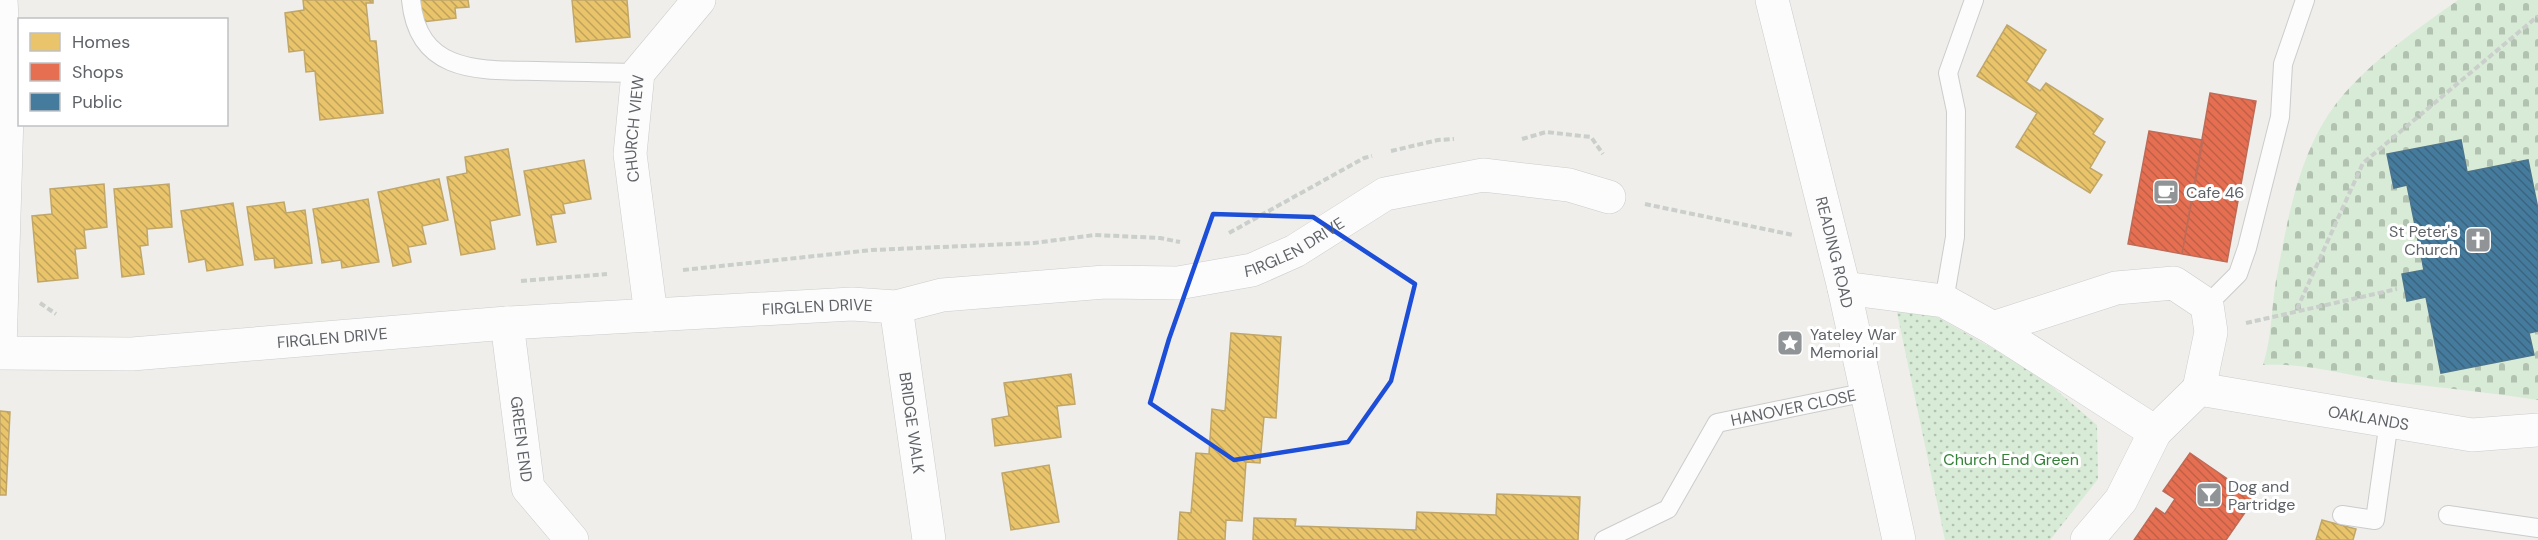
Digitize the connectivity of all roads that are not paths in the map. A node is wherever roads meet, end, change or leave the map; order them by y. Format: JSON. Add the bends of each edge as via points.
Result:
{"nodes":[{"id":1,"x":0,"y":0,"type":"edge"},
{"id":2,"x":411,"y":0,"type":"edge"},
{"id":3,"x":699,"y":0,"type":"edge"},
{"id":4,"x":1772,"y":0,"type":"edge"},
{"id":5,"x":1974,"y":0,"type":"edge"},
{"id":6,"x":2304,"y":0,"type":"edge"},
{"id":7,"x":638,"y":73,"type":"junction"},
{"id":8,"x":1609,"y":197,"type":"road end"},
{"id":9,"x":1844,"y":288,"type":"junction"},
{"id":10,"x":1944,"y":301,"type":"junction"},
{"id":11,"x":896,"y":307,"type":"junction"},
{"id":12,"x":651,"y":315,"type":"junction"},
{"id":13,"x":2209,"y":319,"type":"junction"},
{"id":14,"x":507,"y":323,"type":"junction"},
{"id":15,"x":1993,"y":328,"type":"junction"},
{"id":16,"x":0,"y":351,"type":"edge"},
{"id":17,"x":2199,"y":389,"type":"junction"},
{"id":18,"x":1868,"y":392,"type":"junction"},
{"id":19,"x":2389,"y":421,"type":"junction"},
{"id":20,"x":2538,"y":430,"type":"edge"},
{"id":21,"x":2155,"y":432,"type":"junction"},
{"id":22,"x":2342,"y":515,"type":"dead end"},
{"id":23,"x":2448,"y":515,"type":"dead end"},
{"id":24,"x":2538,"y":528,"type":"edge"},
{"id":25,"x":572,"y":540,"type":"edge"},
{"id":26,"x":929,"y":540,"type":"edge"},
{"id":27,"x":1604,"y":540,"type":"edge"},
{"id":28,"x":1899,"y":540,"type":"edge"},
{"id":29,"x":2088,"y":540,"type":"edge"}],
"edges":[{"from":1,"to":16,"type":"street","via":[[7,115]]},
{"from":2,"to":7,"type":"lane","via":[[419,33],[440,54],[471,69]]},
{"from":3,"to":7,"type":"street","name":"CHURCH VIEW"},
{"from":4,"to":9,"type":"street","name":"READING ROAD"},
{"from":5,"to":10,"type":"lane","via":[[1948,73],[1956,111],[1955,237]]},
{"from":6,"to":13,"type":"lane","via":[[2283,64],[2280,117],[2247,248],[2238,274]]},
{"from":7,"to":12,"type":"street","name":"CHURCH VIEW","via":[[630,154]]},
{"from":8,"to":11,"type":"street","name":"FIRGLEN DRIVE","via":[[1569,185],[1484,176],[1385,194],[1295,251],[1252,270],[1178,283],[1105,282],[942,296]]},
{"from":9,"to":10,"type":"street"},
{"from":9,"to":18,"type":"street","name":"READING ROAD"},
{"from":10,"to":15,"type":"street"},
{"from":11,"to":12,"type":"street","name":"FIRGLEN DRIVE","via":[[852,304]]},
{"from":11,"to":26,"type":"street","name":"BRIDGE WALK"},
{"from":12,"to":14,"type":"street","name":"FIRGLEN DRIVE"},
{"from":13,"to":15,"type":"street","via":[[2174,283],[2116,288]]},
{"from":13,"to":17,"type":"street"},
{"from":14,"to":16,"type":"street","name":"FIRGLEN DRIVE","via":[[132,354]]},
{"from":14,"to":25,"type":"street","name":"GREEN END","via":[[528,488]]},
{"from":15,"to":21,"type":"street"},
{"from":17,"to":19,"type":"street","name":"OAKLANDS"},
{"from":17,"to":21,"type":"street"},
{"from":18,"to":27,"type":"lane","name":"HANOVER CLOSE","via":[[1718,423],[1668,509]]},
{"from":18,"to":28,"type":"street","name":"READING ROAD"},
{"from":19,"to":20,"type":"street","name":"OAKLANDS","via":[[2472,435]]},
{"from":19,"to":22,"type":"lane","via":[[2375,520]]},
{"from":21,"to":29,"type":"street","via":[[2121,500]]},
{"from":23,"to":24,"type":"lane"}]}
